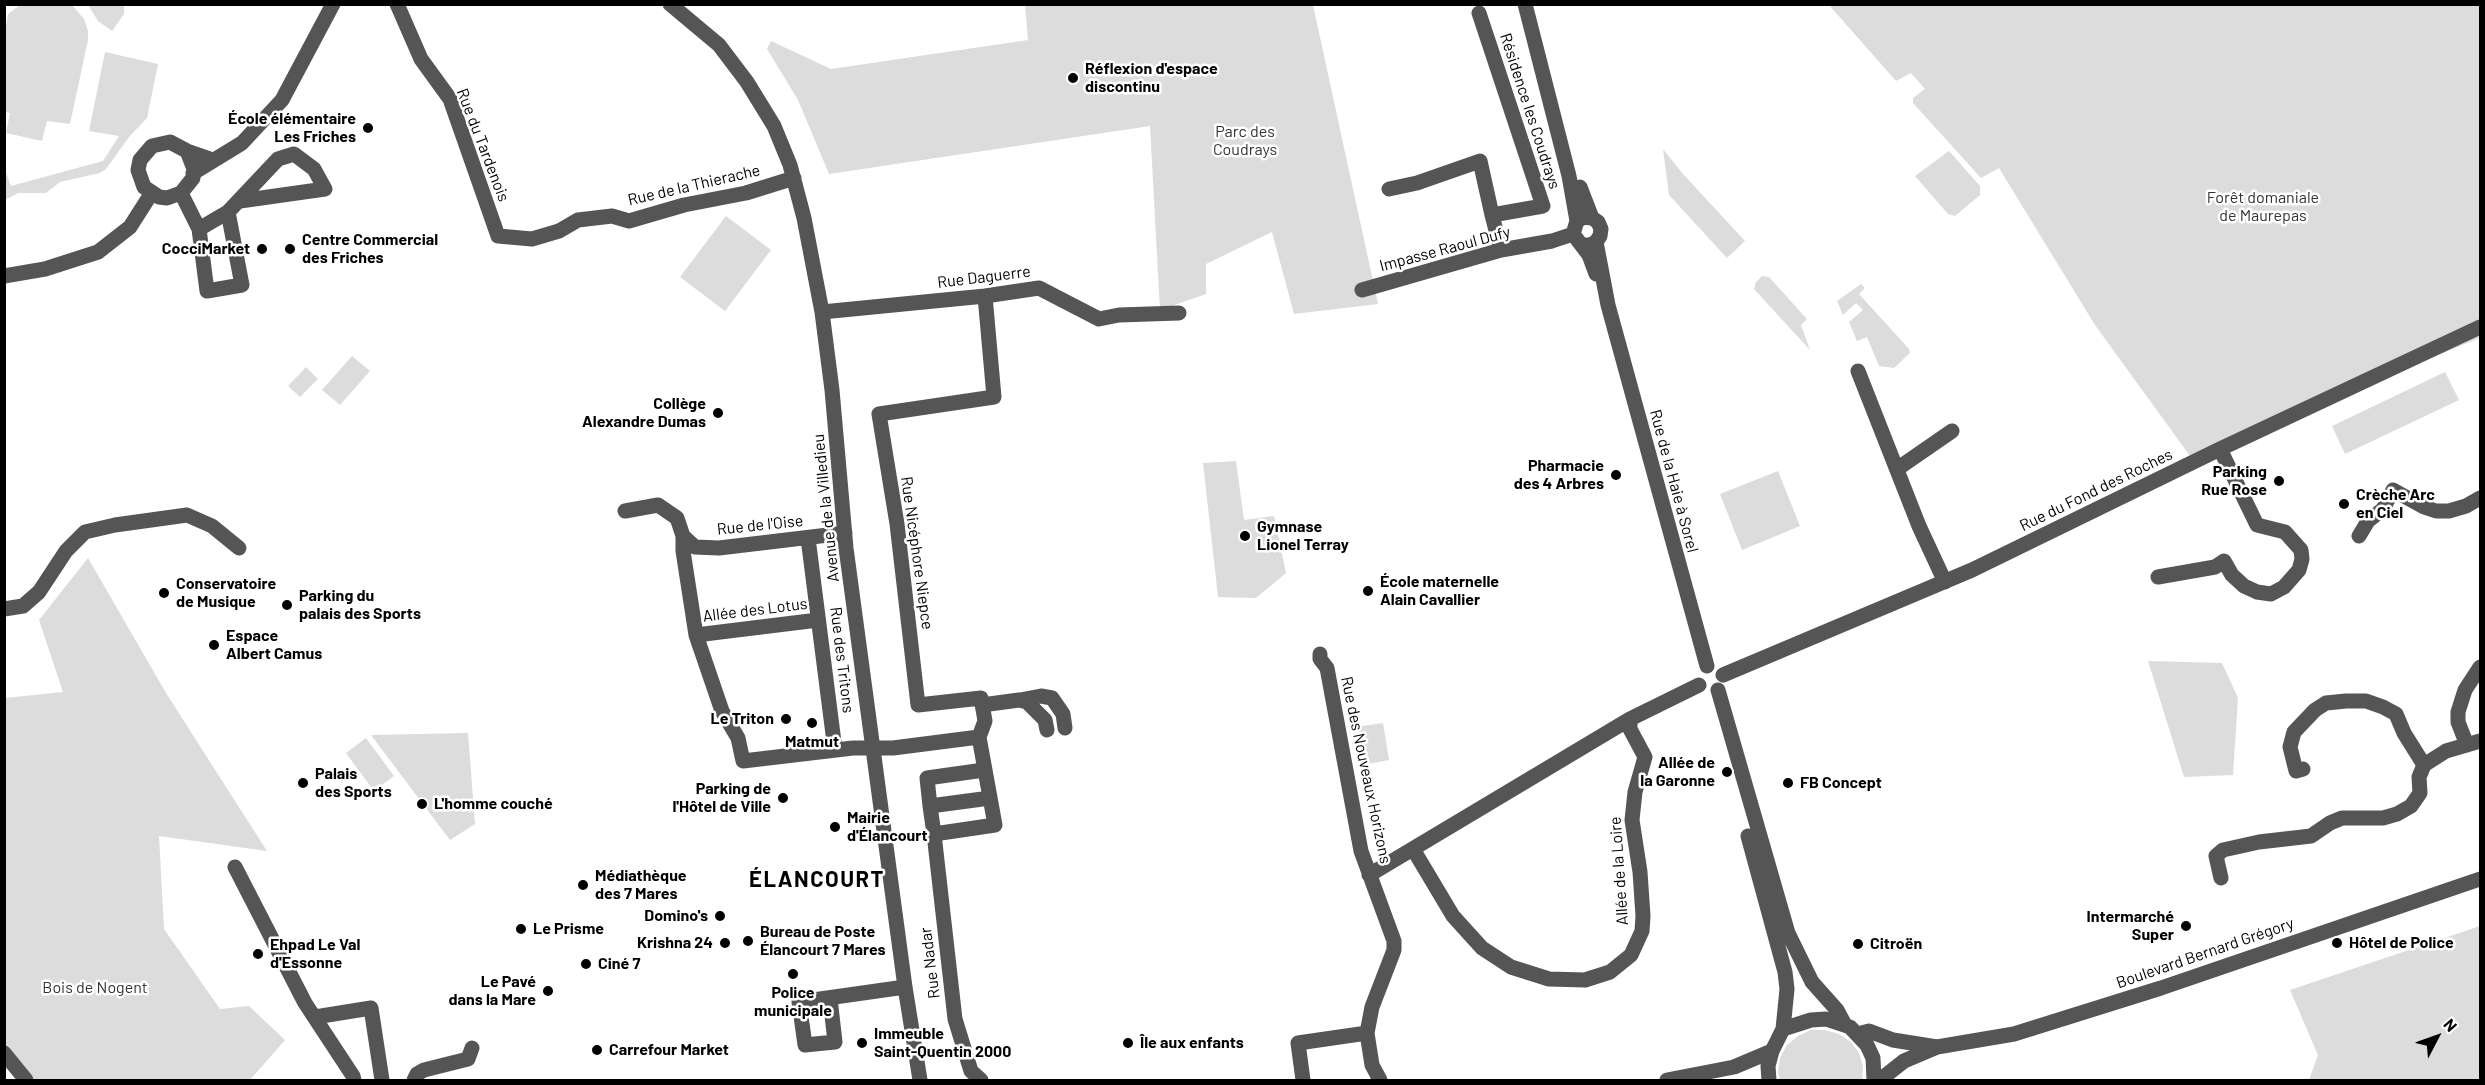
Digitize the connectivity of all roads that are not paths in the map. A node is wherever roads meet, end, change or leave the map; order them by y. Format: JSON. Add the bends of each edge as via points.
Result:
{"nodes":[{"id":1,"x":326,"y":4,"type":"edge"},
{"id":2,"x":333,"y":4,"type":"edge"},
{"id":3,"x":397,"y":4,"type":"edge"},
{"id":4,"x":670,"y":4,"type":"edge"},
{"id":5,"x":1525,"y":4,"type":"edge"},
{"id":6,"x":1535,"y":4,"type":"edge"},
{"id":7,"x":1479,"y":13,"type":"dead end"},
{"id":8,"x":322,"y":26,"type":"junction"},
{"id":9,"x":187,"y":151,"type":"junction"},
{"id":10,"x":213,"y":160,"type":"junction"},
{"id":11,"x":193,"y":173,"type":"junction"},
{"id":12,"x":794,"y":178,"type":"junction"},
{"id":13,"x":1389,"y":189,"type":"dead end"},
{"id":14,"x":181,"y":193,"type":"junction"},
{"id":15,"x":152,"y":194,"type":"junction"},
{"id":16,"x":240,"y":201,"type":"junction"},
{"id":17,"x":228,"y":212,"type":"junction"},
{"id":18,"x":1492,"y":214,"type":"junction"},
{"id":19,"x":200,"y":229,"type":"junction"},
{"id":20,"x":1584,"y":232,"type":"junction"},
{"id":21,"x":498,"y":236,"type":"joint"},
{"id":22,"x":1501,"y":250,"type":"junction"},
{"id":23,"x":4,"y":276,"type":"edge"},
{"id":24,"x":1362,"y":290,"type":"dead end"},
{"id":25,"x":985,"y":296,"type":"junction"},
{"id":26,"x":822,"y":312,"type":"junction"},
{"id":27,"x":1179,"y":313,"type":"dead end"},
{"id":28,"x":2480,"y":330,"type":"edge"},
{"id":29,"x":1858,"y":371,"type":"dead end"},
{"id":30,"x":1952,"y":431,"type":"dead end"},
{"id":31,"x":2220,"y":449,"type":"junction"},
{"id":32,"x":1897,"y":468,"type":"junction"},
{"id":33,"x":2481,"y":498,"type":"edge"},
{"id":34,"x":625,"y":511,"type":"dead end"},
{"id":35,"x":845,"y":533,"type":"junction"},
{"id":36,"x":682,"y":536,"type":"junction"},
{"id":37,"x":2359,"y":536,"type":"dead end"},
{"id":38,"x":808,"y":538,"type":"junction"},
{"id":39,"x":239,"y":548,"type":"dead end"},
{"id":40,"x":2158,"y":577,"type":"dead end"},
{"id":41,"x":1945,"y":582,"type":"junction"},
{"id":42,"x":4,"y":609,"type":"edge"},
{"id":43,"x":818,"y":620,"type":"junction"},
{"id":44,"x":696,"y":635,"type":"junction"},
{"id":45,"x":1320,"y":654,"type":"dead end"},
{"id":46,"x":1707,"y":666,"type":"junction"},
{"id":47,"x":2481,"y":667,"type":"edge"},
{"id":48,"x":1724,"y":675,"type":"junction"},
{"id":49,"x":1708,"y":689,"type":"junction"},
{"id":50,"x":1019,"y":700,"type":"junction"},
{"id":51,"x":982,"y":705,"type":"junction"},
{"id":52,"x":1629,"y":719,"type":"junction"},
{"id":53,"x":1065,"y":728,"type":"dead end"},
{"id":54,"x":1047,"y":730,"type":"dead end"},
{"id":55,"x":980,"y":737,"type":"junction"},
{"id":56,"x":2474,"y":743,"type":"edge"},
{"id":57,"x":874,"y":747,"type":"junction"},
{"id":58,"x":835,"y":750,"type":"junction"},
{"id":59,"x":2424,"y":765,"type":"junction"},
{"id":60,"x":984,"y":770,"type":"junction"},
{"id":61,"x":2304,"y":770,"type":"dead end"},
{"id":62,"x":990,"y":798,"type":"junction"},
{"id":63,"x":930,"y":806,"type":"junction"},
{"id":64,"x":934,"y":834,"type":"junction"},
{"id":65,"x":1413,"y":849,"type":"junction"},
{"id":66,"x":235,"y":867,"type":"dead end"},
{"id":67,"x":1369,"y":875,"type":"junction"},
{"id":68,"x":2221,"y":878,"type":"dead end"},
{"id":69,"x":2481,"y":879,"type":"edge"},
{"id":70,"x":905,"y":987,"type":"junction"},
{"id":71,"x":830,"y":998,"type":"dead end"},
{"id":72,"x":315,"y":1017,"type":"junction"},
{"id":73,"x":1844,"y":1023,"type":"junction"},
{"id":74,"x":1783,"y":1029,"type":"junction"},
{"id":75,"x":1367,"y":1033,"type":"junction"},
{"id":76,"x":1858,"y":1034,"type":"junction"},
{"id":77,"x":1937,"y":1047,"type":"junction"},
{"id":78,"x":472,"y":1048,"type":"dead end"},
{"id":79,"x":915,"y":1050,"type":"junction"},
{"id":80,"x":1772,"y":1051,"type":"junction"},
{"id":81,"x":4,"y":1053,"type":"edge"},
{"id":82,"x":1372,"y":1065,"type":"junction"},
{"id":83,"x":26,"y":1080,"type":"edge"},
{"id":84,"x":354,"y":1080,"type":"edge"},
{"id":85,"x":382,"y":1080,"type":"edge"},
{"id":86,"x":414,"y":1080,"type":"edge"},
{"id":87,"x":920,"y":1080,"type":"edge"},
{"id":88,"x":924,"y":1080,"type":"edge"},
{"id":89,"x":981,"y":1080,"type":"edge"},
{"id":90,"x":1303,"y":1080,"type":"edge"},
{"id":91,"x":1367,"y":1080,"type":"edge"},
{"id":92,"x":1380,"y":1080,"type":"edge"},
{"id":93,"x":1667,"y":1080,"type":"edge"},
{"id":94,"x":1769,"y":1080,"type":"edge"},
{"id":95,"x":1874,"y":1080,"type":"edge"},
{"id":96,"x":1880,"y":1080,"type":"edge"}],
"edges":[{"from":1,"to":8,"type":"street"},
{"from":2,"to":8,"type":"street"},
{"from":3,"to":21,"type":"street","name":"Rue du Tardenois","via":[[421,59],[450,99]]},
{"from":4,"to":12,"type":"street","name":"Avenue de la Villedieu","via":[[719,45],[747,82],[774,126]]},
{"from":5,"to":20,"type":"street","name":"Rue de la Haie à Sorel"},
{"from":6,"to":20,"type":"street","name":"Rue de la Haie à Sorel","via":[[1583,199]]},
{"from":7,"to":18,"type":"street","name":"Résidence les Coudrays","via":[[1543,206]]},
{"from":8,"to":10,"type":"street","via":[[282,100],[242,143]]},
{"from":9,"to":10,"type":"street"},
{"from":9,"to":11,"type":"street"},
{"from":9,"to":15,"type":"street","via":[[179,145],[161,142],[145,152],[138,170]]},
{"from":10,"to":11,"type":"street"},
{"from":11,"to":14,"type":"street"},
{"from":12,"to":21,"type":"street","name":"Rue de la Thierache","via":[[629,221],[612,216],[578,220],[532,239]]},
{"from":12,"to":26,"type":"street","name":"Avenue de la Villedieu"},
{"from":13,"to":18,"type":"street","via":[[1480,161]]},
{"from":14,"to":15,"type":"street","via":[[167,198]]},
{"from":14,"to":19,"type":"street"},
{"from":15,"to":23,"type":"street","via":[[130,227],[98,252],[45,269]]},
{"from":16,"to":16,"type":"street","via":[[282,196],[326,189],[314,169],[294,154],[278,159]]},
{"from":16,"to":17,"type":"street"},
{"from":17,"to":19,"type":"street"},
{"from":17,"to":19,"type":"street","via":[[242,285],[207,291]]},
{"from":18,"to":22,"type":"street"},
{"from":20,"to":22,"type":"street","name":"Impasse Raoul Dufy"},
{"from":20,"to":46,"type":"street","name":"Rue de la Haie à Sorel","via":[[1608,305]]},
{"from":22,"to":24,"type":"street","name":"Impasse Raoul Dufy"},
{"from":25,"to":26,"type":"street","name":"Rue Daguerre"},
{"from":25,"to":27,"type":"street","name":"Rue Daguerre","via":[[1040,288],[1099,319]]},
{"from":25,"to":51,"type":"street","name":"Rue Nicéphore Niepce","via":[[994,397],[879,414],[897,524],[918,705],[981,698]]},
{"from":26,"to":35,"type":"street","name":"Avenue de la Villedieu"},
{"from":28,"to":31,"type":"street","name":"Rue du Fond des Roches"},
{"from":29,"to":32,"type":"street"},
{"from":30,"to":32,"type":"street"},
{"from":31,"to":40,"type":"street","via":[[2257,525],[2284,532],[2301,550],[2299,570],[2284,587],[2271,594],[2244,586],[2224,561],[2216,567]]},
{"from":31,"to":41,"type":"street","name":"Rue du Fond des Roches"},
{"from":32,"to":41,"type":"street"},
{"from":33,"to":37,"type":"street","via":[[2450,511],[2436,511],[2393,490],[2383,509],[2368,521]]},
{"from":34,"to":36,"type":"street","via":[[658,505],[677,518]]},
{"from":35,"to":38,"type":"street","name":"Rue de l'Oise"},
{"from":35,"to":57,"type":"street","name":"Avenue de la Villedieu"},
{"from":36,"to":38,"type":"street","name":"Rue de l'Oise","via":[[695,547],[719,548]]},
{"from":36,"to":44,"type":"street"},
{"from":38,"to":43,"type":"street","name":"Rue des Tritons"},
{"from":39,"to":42,"type":"street","via":[[212,526],[187,515],[85,532],[66,551],[39,592],[24,606]]},
{"from":41,"to":48,"type":"street","name":"Rue du Fond des Roches"},
{"from":43,"to":44,"type":"street","name":"Allée des Lotus"},
{"from":43,"to":58,"type":"street","name":"Rue des Tritons"},
{"from":44,"to":58,"type":"street","via":[[722,711],[738,738],[743,761]]},
{"from":45,"to":67,"type":"street","name":"Rue des Nouveaux Horizons","via":[[1327,668],[1361,851]]},
{"from":46,"to":48,"type":"street","via":[[1718,668]]},
{"from":46,"to":49,"type":"street","via":[[1698,675]]},
{"from":47,"to":56,"type":"street","via":[[2465,690],[2458,712],[2458,722]]},
{"from":48,"to":49,"type":"street","via":[[1724,682]]},
{"from":49,"to":52,"type":"street"},
{"from":49,"to":73,"type":"street","via":[[1788,933],[1809,977]]},
{"from":49,"to":74,"type":"street","via":[[1785,972]]},
{"from":50,"to":51,"type":"street"},
{"from":50,"to":53,"type":"street","via":[[1052,698],[1063,714]]},
{"from":50,"to":54,"type":"street","via":[[1037,709]]},
{"from":51,"to":55,"type":"street","via":[[985,721]]},
{"from":52,"to":65,"type":"street"},
{"from":52,"to":65,"type":"street","name":"Allée de la Loire","via":[[1644,757],[1632,820],[1640,872],[1642,931],[1631,955],[1610,972],[1586,980],[1549,979],[1511,967],[1482,948],[1453,916]]},
{"from":55,"to":57,"type":"street"},
{"from":55,"to":60,"type":"street"},
{"from":56,"to":59,"type":"street","via":[[2446,750]]},
{"from":57,"to":58,"type":"street"},
{"from":57,"to":70,"type":"street","name":"Avenue de la Villedieu"},
{"from":59,"to":61,"type":"street","via":[[2396,714],[2383,706],[2346,701],[2326,703],[2314,710],[2294,732],[2290,747],[2296,771]]},
{"from":59,"to":68,"type":"street","via":[[2419,777],[2420,793],[2404,810],[2383,818],[2342,818],[2312,836],[2223,850],[2216,856]]},
{"from":60,"to":62,"type":"street"},
{"from":60,"to":63,"type":"street","name":"Rue Nadar","via":[[927,778]]},
{"from":62,"to":63,"type":"street"},
{"from":62,"to":64,"type":"street","via":[[995,825]]},
{"from":63,"to":64,"type":"street","name":"Rue Nadar"},
{"from":64,"to":89,"type":"street","name":"Rue Nadar","via":[[955,1019],[971,1071]]},
{"from":65,"to":67,"type":"street"},
{"from":66,"to":72,"type":"street"},
{"from":67,"to":75,"type":"street","name":"Rue des Nouveaux Horizons","via":[[1394,950],[1372,1006]]},
{"from":69,"to":77,"type":"street","name":"Boulevard Bernard Grégory","via":[[2014,1034]]},
{"from":70,"to":71,"type":"street"},
{"from":70,"to":79,"type":"street","name":"Avenue de la Villedieu"},
{"from":72,"to":84,"type":"street"},
{"from":72,"to":85,"type":"street","via":[[371,1008]]},
{"from":73,"to":74,"type":"street","via":[[1811,1020]]},
{"from":73,"to":76,"type":"street"},
{"from":74,"to":80,"type":"street"},
{"from":75,"to":82,"type":"street","name":"Rue des Nouveaux Horizons"},
{"from":75,"to":90,"type":"street","via":[[1298,1043]]},
{"from":76,"to":77,"type":"street","name":"Boulevard Bernard Grégory","via":[[1869,1031],[1893,1040]]},
{"from":76,"to":95,"type":"street","via":[[1873,1058]]},
{"from":77,"to":96,"type":"street","name":"Boulevard Bernard Grégory","via":[[1904,1061]]},
{"from":78,"to":86,"type":"street","via":[[468,1059],[424,1070]]},
{"from":79,"to":87,"type":"street","name":"Avenue de la Villedieu"},
{"from":79,"to":88,"type":"street","name":"Avenue de la Villedieu"},
{"from":80,"to":93,"type":"street","via":[[1734,1067]]},
{"from":80,"to":94,"type":"street"},
{"from":81,"to":83,"type":"street"},
{"from":82,"to":91,"type":"street","name":"Rue des Nouveaux Horizons"},
{"from":82,"to":92,"type":"street","name":"Rue des Nouveaux Horizons"}]}
